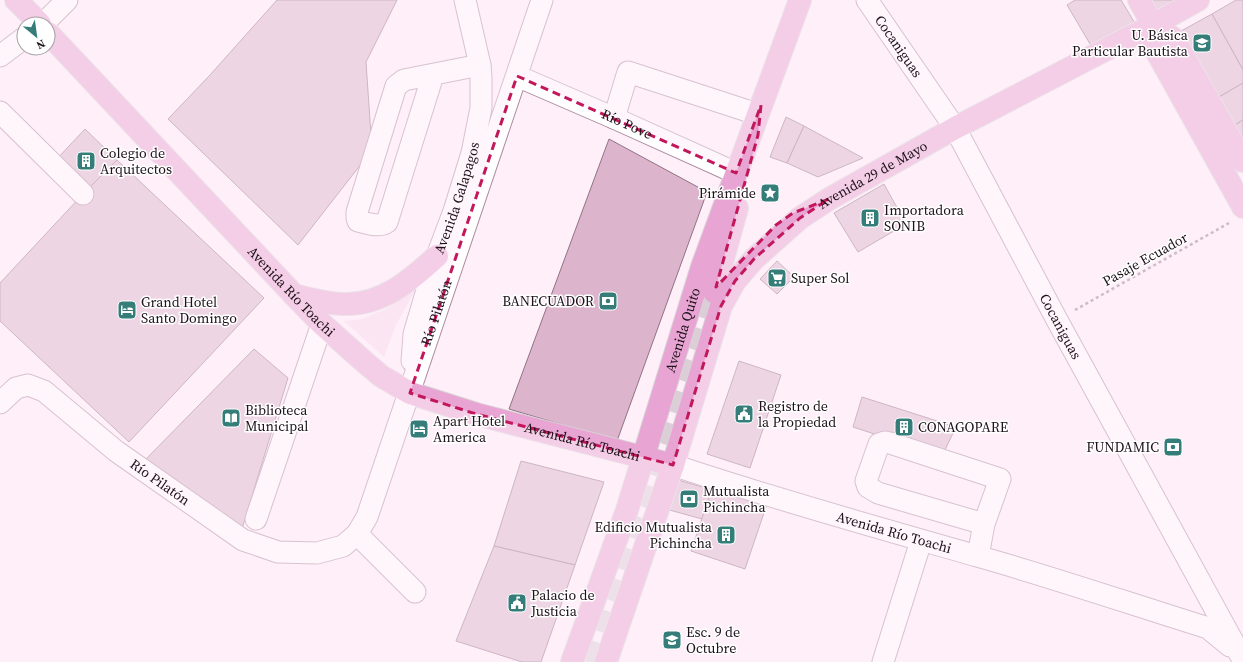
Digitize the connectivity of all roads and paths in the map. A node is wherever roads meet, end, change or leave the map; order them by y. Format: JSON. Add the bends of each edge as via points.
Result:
{"nodes":[{"id":1,"x":16,"y":0,"type":"edge"},
{"id":2,"x":67,"y":0,"type":"edge"},
{"id":3,"x":465,"y":0,"type":"edge"},
{"id":4,"x":542,"y":0,"type":"edge"},
{"id":5,"x":800,"y":0,"type":"edge"},
{"id":6,"x":867,"y":0,"type":"edge"},
{"id":7,"x":1139,"y":0,"type":"edge"},
{"id":8,"x":1198,"y":0,"type":"edge"},
{"id":9,"x":32,"y":16,"type":"edge"},
{"id":10,"x":51,"y":16,"type":"edge"},
{"id":11,"x":1153,"y":25,"type":"junction"},
{"id":12,"x":56,"y":42,"type":"edge"},
{"id":13,"x":16,"y":44,"type":"edge"},
{"id":14,"x":0,"y":56,"type":"edge"},
{"id":15,"x":480,"y":65,"type":"junction"},
{"id":16,"x":433,"y":75,"type":"junction"},
{"id":17,"x":516,"y":76,"type":"junction"},
{"id":18,"x":759,"y":110,"type":"junction"},
{"id":19,"x":0,"y":112,"type":"edge"},
{"id":20,"x":614,"y":118,"type":"junction"},
{"id":21,"x":955,"y":128,"type":"junction"},
{"id":22,"x":1243,"y":161,"type":"edge"},
{"id":23,"x":736,"y":173,"type":"junction"},
{"id":24,"x":83,"y":194,"type":"dead end"},
{"id":25,"x":829,"y":199,"type":"junction"},
{"id":26,"x":1236,"y":215,"type":"edge"},
{"id":27,"x":437,"y":256,"type":"junction"},
{"id":28,"x":294,"y":295,"type":"junction"},
{"id":29,"x":1057,"y":320,"type":"junction"},
{"id":30,"x":322,"y":324,"type":"junction"},
{"id":31,"x":410,"y":393,"type":"junction"},
{"id":32,"x":0,"y":403,"type":"edge"},
{"id":33,"x":644,"y":458,"type":"junction"},
{"id":34,"x":673,"y":465,"type":"junction"},
{"id":35,"x":256,"y":519,"type":"dead end"},
{"id":36,"x":984,"y":524,"type":"junction"},
{"id":37,"x":358,"y":534,"type":"junction"},
{"id":38,"x":921,"y":541,"type":"junction"},
{"id":39,"x":978,"y":556,"type":"junction"},
{"id":40,"x":414,"y":592,"type":"dead end"},
{"id":41,"x":1241,"y":656,"type":"edge"},
{"id":42,"x":572,"y":662,"type":"edge"},
{"id":43,"x":606,"y":662,"type":"edge"},
{"id":44,"x":883,"y":662,"type":"edge"}],
"edges":[{"from":1,"to":9,"type":"main road"},
{"from":2,"to":10,"type":"street"},
{"from":3,"to":15,"type":"street","name":"Avenida Galapagos"},
{"from":4,"to":17,"type":"street","name":"Río Pilatón"},
{"from":5,"to":18,"type":"main road","name":"Avenida Quito"},
{"from":6,"to":21,"type":"street","name":"Cocaniguas"},
{"from":7,"to":11,"type":"main road"},
{"from":8,"to":11,"type":"main road","name":"Avenida 29 de Mayo"},
{"from":11,"to":21,"type":"main road","name":"Avenida 29 de Mayo"},
{"from":11,"to":22,"type":"main road","via":[[1173,38]]},
{"from":11,"to":26,"type":"main road","via":[[1154,47]]},
{"from":12,"to":28,"type":"main road","name":"Avenida Río Toachi"},
{"from":13,"to":14,"type":"street"},
{"from":15,"to":16,"type":"street"},
{"from":15,"to":27,"type":"street","name":"Avenida Galapagos","via":[[481,108],[472,153]]},
{"from":16,"to":16,"type":"street","via":[[404,80],[394,90],[358,212],[358,221],[378,225],[387,222]]},
{"from":17,"to":20,"type":"street","name":"Río Pove"},
{"from":17,"to":31,"type":"street","name":"Río Pilatón"},
{"from":18,"to":20,"type":"street","via":[[628,72]]},
{"from":18,"to":23,"type":"main road","name":"Avenida Quito"},
{"from":18,"to":25,"type":"main road","via":[[758,135],[715,289],[776,225],[793,213]]},
{"from":19,"to":24,"type":"street"},
{"from":20,"to":23,"type":"street","name":"Río Pove"},
{"from":21,"to":25,"type":"main road","name":"Avenida 29 de Mayo"},
{"from":21,"to":29,"type":"street","name":"Cocaniguas"},
{"from":23,"to":33,"type":"main road","name":"Avenida Quito","via":[[702,267]]},
{"from":25,"to":34,"type":"main road","name":"Avenida 29 de Mayo","via":[[800,218],[754,259],[735,281],[721,306]]},
{"from":26,"to":29,"type":"path","name":"Pasaje Ecuador"},
{"from":27,"to":28,"type":"main road","via":[[408,282],[371,301],[346,304]]},
{"from":27,"to":31,"type":"street","name":"Avenida Galapagos","via":[[414,334]]},
{"from":28,"to":30,"type":"main road","name":"Avenida Río Toachi"},
{"from":29,"to":41,"type":"street","name":"Cocaniguas"},
{"from":30,"to":31,"type":"main road","name":"Avenida Río Toachi","via":[[381,376]]},
{"from":30,"to":35,"type":"street"},
{"from":31,"to":33,"type":"main road","name":"Avenida Río Toachi","via":[[476,414]]},
{"from":31,"to":37,"type":"street","name":"Río Pilatón","via":[[367,517]]},
{"from":32,"to":37,"type":"street","name":"Río Pilatón","via":[[16,388],[28,385],[44,391],[116,451],[243,540],[278,552],[317,553],[343,546]]},
{"from":33,"to":34,"type":"main road","name":"Avenida Río Toachi"},
{"from":33,"to":42,"type":"main road","name":"Avenida Quito"},
{"from":34,"to":38,"type":"street","name":"Avenida Río Toachi"},
{"from":34,"to":43,"type":"main road"},
{"from":36,"to":36,"type":"street","via":[[1000,479],[890,443],[879,444],[866,481],[868,487],[878,493]]},
{"from":36,"to":39,"type":"street"},
{"from":37,"to":40,"type":"street"},
{"from":38,"to":39,"type":"street","name":"Avenida Río Toachi"},
{"from":38,"to":44,"type":"street"},
{"from":39,"to":41,"type":"street","name":"Avenida Río Toachi","via":[[1208,628]]}]}
